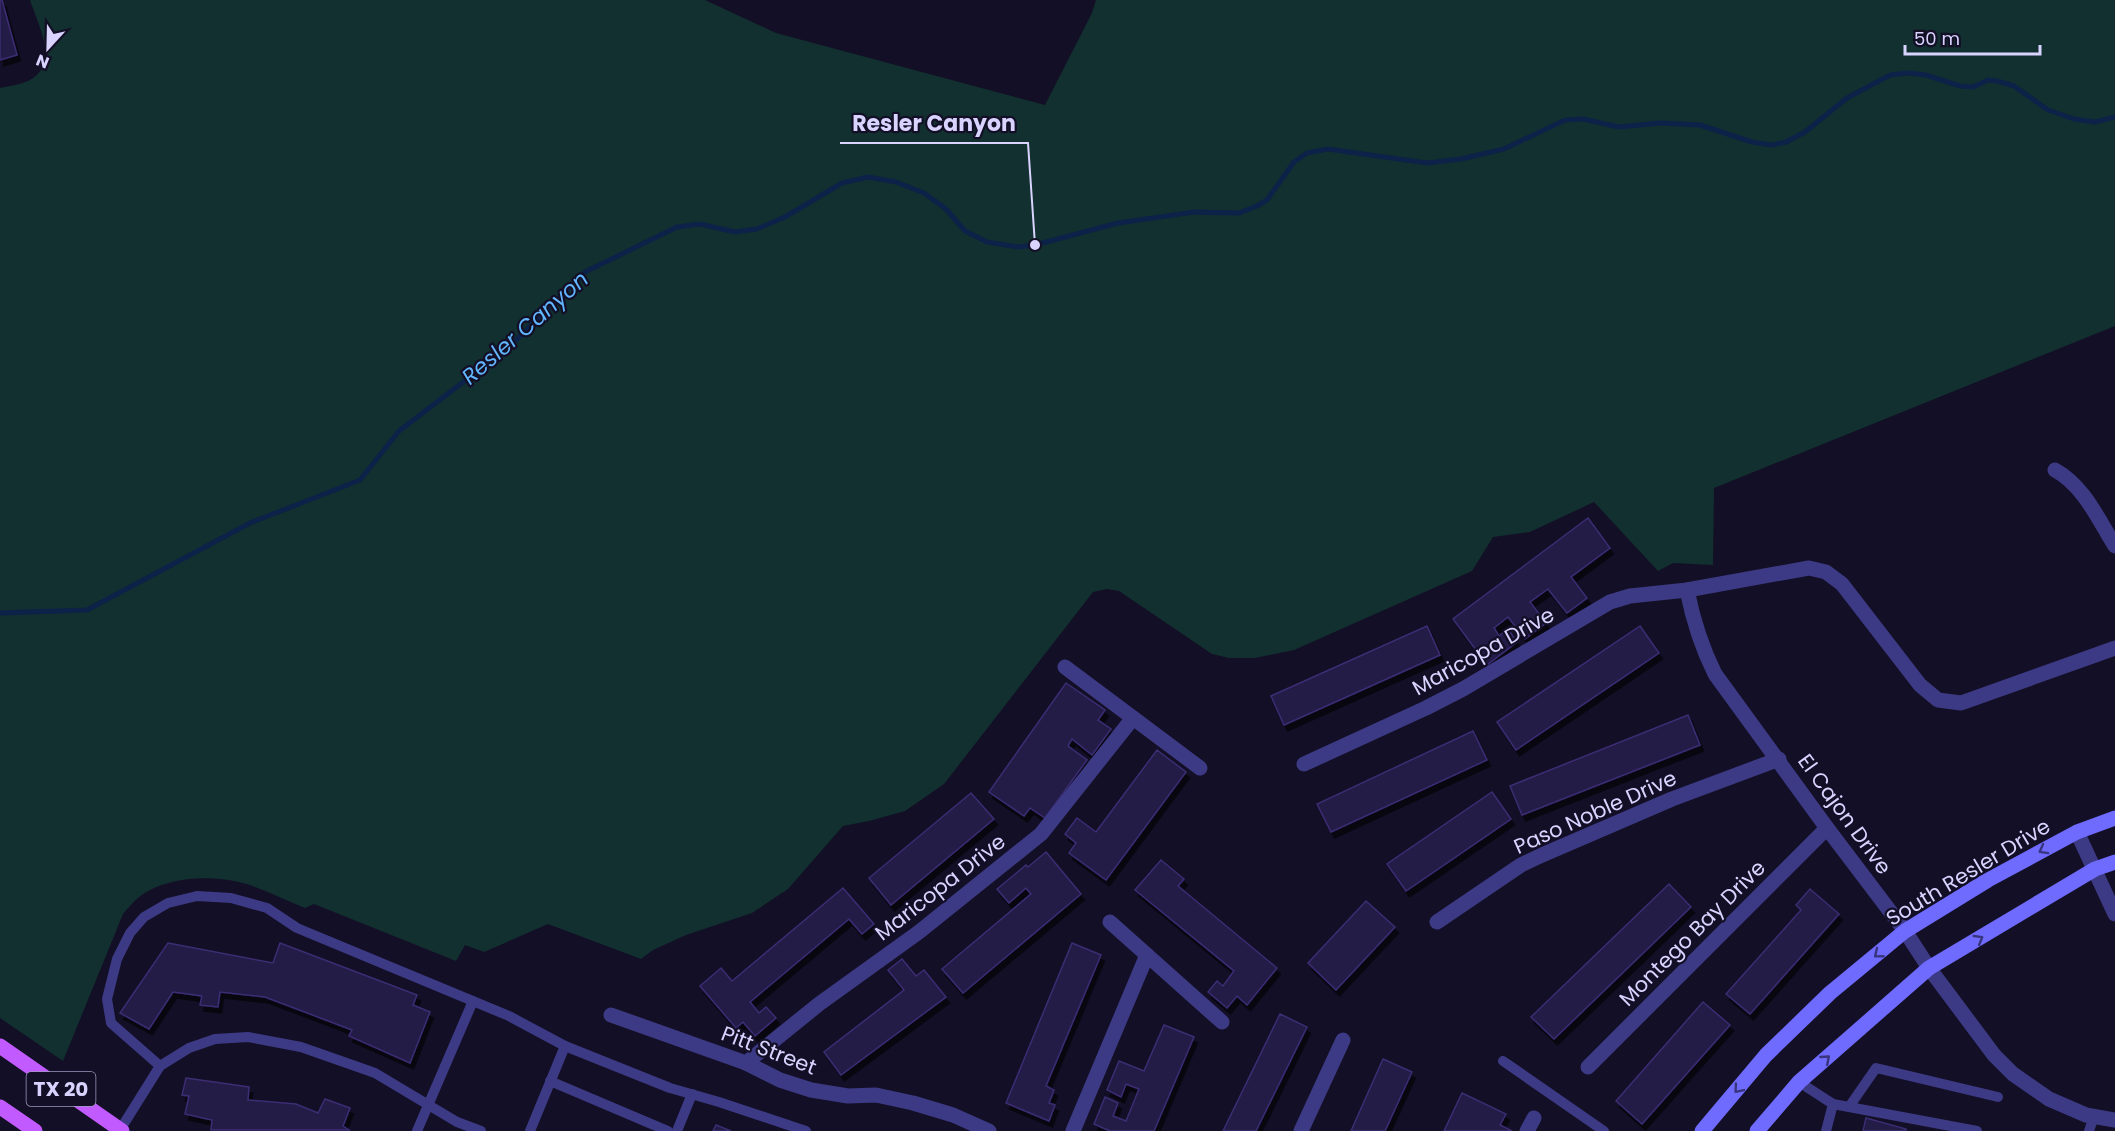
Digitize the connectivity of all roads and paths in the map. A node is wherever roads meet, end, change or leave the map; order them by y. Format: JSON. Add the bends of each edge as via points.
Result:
{"nodes":[{"id":1,"x":2055,"y":470,"type":"dead end"},
{"id":2,"x":2115,"y":546,"type":"edge"},
{"id":3,"x":1687,"y":590,"type":"junction"},
{"id":4,"x":2115,"y":648,"type":"edge"},
{"id":5,"x":1065,"y":667,"type":"dead end"},
{"id":6,"x":1133,"y":718,"type":"junction"},
{"id":7,"x":1779,"y":759,"type":"junction"},
{"id":8,"x":1304,"y":764,"type":"dead end"},
{"id":9,"x":1200,"y":768,"type":"dead end"},
{"id":10,"x":2115,"y":818,"type":"edge"},
{"id":11,"x":1827,"y":828,"type":"junction"},
{"id":12,"x":2077,"y":832,"type":"junction"},
{"id":13,"x":2115,"y":862,"type":"edge"},
{"id":14,"x":2095,"y":869,"type":"junction"},
{"id":15,"x":2115,"y":914,"type":"edge"},
{"id":16,"x":1110,"y":922,"type":"dead end"},
{"id":17,"x":1437,"y":922,"type":"dead end"},
{"id":18,"x":1905,"y":931,"type":"junction"},
{"id":19,"x":1146,"y":955,"type":"junction"},
{"id":20,"x":1929,"y":968,"type":"junction"},
{"id":21,"x":473,"y":1001,"type":"junction"},
{"id":22,"x":610,"y":1015,"type":"dead end"},
{"id":23,"x":1222,"y":1022,"type":"dead end"},
{"id":24,"x":1343,"y":1040,"type":"dead end"},
{"id":25,"x":0,"y":1046,"type":"edge"},
{"id":26,"x":565,"y":1046,"type":"junction"},
{"id":27,"x":1503,"y":1061,"type":"dead end"},
{"id":28,"x":746,"y":1063,"type":"junction"},
{"id":29,"x":160,"y":1066,"type":"junction"},
{"id":30,"x":1588,"y":1067,"type":"dead end"},
{"id":31,"x":550,"y":1081,"type":"junction"},
{"id":32,"x":1800,"y":1082,"type":"junction"},
{"id":33,"x":692,"y":1094,"type":"junction"},
{"id":34,"x":1998,"y":1097,"type":"dead end"},
{"id":35,"x":1833,"y":1104,"type":"junction"},
{"id":36,"x":428,"y":1105,"type":"junction"},
{"id":37,"x":0,"y":1107,"type":"edge"},
{"id":38,"x":1849,"y":1107,"type":"junction"},
{"id":39,"x":2115,"y":1118,"type":"edge"},
{"id":40,"x":2091,"y":1124,"type":"edge"},
{"id":41,"x":121,"y":1130,"type":"edge"},
{"id":42,"x":986,"y":1130,"type":"edge"},
{"id":43,"x":35,"y":1131,"type":"edge"},
{"id":44,"x":417,"y":1131,"type":"edge"},
{"id":45,"x":481,"y":1131,"type":"edge"},
{"id":46,"x":530,"y":1131,"type":"edge"},
{"id":47,"x":668,"y":1131,"type":"edge"},
{"id":48,"x":677,"y":1131,"type":"edge"},
{"id":49,"x":806,"y":1131,"type":"edge"},
{"id":50,"x":1073,"y":1131,"type":"edge"},
{"id":51,"x":1300,"y":1131,"type":"edge"},
{"id":52,"x":1604,"y":1131,"type":"edge"},
{"id":53,"x":1702,"y":1131,"type":"edge"},
{"id":54,"x":1757,"y":1131,"type":"edge"},
{"id":55,"x":1826,"y":1131,"type":"edge"},
{"id":56,"x":1977,"y":1131,"type":"edge"}],
"edges":[{"from":1,"to":2,"type":"street","via":[[2082,494]]},
{"from":3,"to":4,"type":"street","name":"Maricopa Drive","via":[[1809,568],[1826,572],[1842,584],[1920,685],[1938,700],[1961,703]]},
{"from":3,"to":7,"type":"street","name":"El Cajon Drive","via":[[1692,619],[1715,674]]},
{"from":3,"to":8,"type":"street","name":"Maricopa Drive","via":[[1610,602],[1463,689]]},
{"from":5,"to":6,"type":"street"},
{"from":6,"to":9,"type":"street"},
{"from":6,"to":28,"type":"street","name":"Maricopa Drive","via":[[1041,834]]},
{"from":7,"to":11,"type":"street","name":"El Cajon Drive"},
{"from":7,"to":17,"type":"street","name":"Paso Noble Drive","via":[[1672,799],[1521,865]]},
{"from":10,"to":12,"type":"main road","name":"South Resler Drive"},
{"from":11,"to":18,"type":"street","name":"El Cajon Drive"},
{"from":11,"to":30,"type":"street","name":"Montego Bay Drive"},
{"from":12,"to":14,"type":"street"},
{"from":12,"to":18,"type":"main road","name":"South Resler Drive","one_way":true},
{"from":13,"to":14,"type":"main road"},
{"from":14,"to":15,"type":"street"},
{"from":20,"to":14,"type":"main road","one_way":true},
{"from":16,"to":19,"type":"street"},
{"from":18,"to":20,"type":"street","name":"El Cajon Drive"},
{"from":18,"to":53,"type":"main road","name":"South Resler Drive","one_way":true,"via":[[1830,993],[1766,1056]]},
{"from":19,"to":23,"type":"street"},
{"from":19,"to":50,"type":"street"},
{"from":32,"to":20,"type":"main road","one_way":true},
{"from":20,"to":40,"type":"street","name":"El Cajon Drive","via":[[1994,1055],[2013,1074]]},
{"from":21,"to":26,"type":"lane"},
{"from":21,"to":29,"type":"lane","via":[[297,928],[267,908],[231,898],[197,896],[168,903],[144,917],[130,933],[117,959],[106,999],[111,1023]]},
{"from":21,"to":36,"type":"lane"},
{"from":22,"to":28,"type":"street","name":"Pitt Street"},
{"from":24,"to":51,"type":"street"},
{"from":25,"to":41,"type":"main road","number":"TX 20"},
{"from":26,"to":31,"type":"lane"},
{"from":26,"to":33,"type":"lane","via":[[670,1089]]},
{"from":27,"to":52,"type":"lane"},
{"from":28,"to":42,"type":"street","name":"Pitt Street","via":[[811,1090],[848,1096],[876,1095],[913,1103],[953,1114]]},
{"from":29,"to":36,"type":"lane","via":[[189,1048],[215,1039],[248,1037],[301,1047],[375,1073]]},
{"from":29,"to":41,"type":"lane"},
{"from":31,"to":46,"type":"lane"},
{"from":31,"to":47,"type":"lane"},
{"from":32,"to":35,"type":"lane"},
{"from":32,"to":54,"type":"main road"},
{"from":33,"to":48,"type":"lane"},
{"from":33,"to":49,"type":"lane"},
{"from":34,"to":38,"type":"lane","via":[[1876,1068]]},
{"from":35,"to":38,"type":"lane"},
{"from":35,"to":55,"type":"lane"},
{"from":36,"to":44,"type":"lane"},
{"from":36,"to":45,"type":"lane"},
{"from":37,"to":43,"type":"main road","number":"TX 20"},
{"from":38,"to":56,"type":"lane"},
{"from":39,"to":40,"type":"street","name":"El Cajon Drive"}]}
